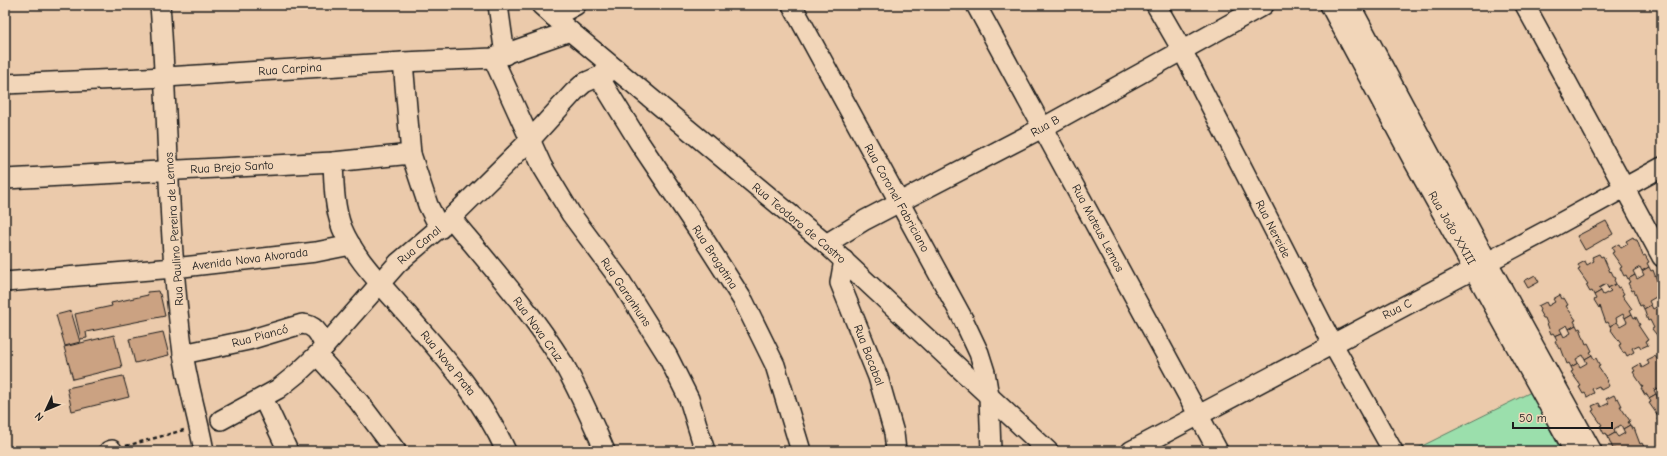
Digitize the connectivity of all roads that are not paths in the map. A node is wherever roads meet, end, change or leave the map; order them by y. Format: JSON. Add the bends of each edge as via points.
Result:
{"nodes":[{"id":1,"x":160,"y":5,"type":"edge"},
{"id":2,"x":498,"y":5,"type":"edge"},
{"id":3,"x":576,"y":5,"type":"edge"},
{"id":4,"x":792,"y":5,"type":"edge"},
{"id":5,"x":976,"y":5,"type":"edge"},
{"id":6,"x":1156,"y":5,"type":"edge"},
{"id":7,"x":1264,"y":5,"type":"edge"},
{"id":8,"x":1330,"y":5,"type":"edge"},
{"id":9,"x":1350,"y":5,"type":"edge"},
{"id":10,"x":1525,"y":5,"type":"edge"},
{"id":11,"x":548,"y":11,"type":"edge"},
{"id":12,"x":570,"y":31,"type":"junction"},
{"id":13,"x":1182,"y":50,"type":"junction"},
{"id":14,"x":499,"y":57,"type":"junction"},
{"id":15,"x":402,"y":62,"type":"junction"},
{"id":16,"x":616,"y":69,"type":"junction"},
{"id":17,"x":166,"y":77,"type":"junction"},
{"id":18,"x":599,"y":77,"type":"junction"},
{"id":19,"x":5,"y":84,"type":"edge"},
{"id":20,"x":1044,"y":127,"type":"junction"},
{"id":21,"x":530,"y":140,"type":"junction"},
{"id":22,"x":411,"y":154,"type":"junction"},
{"id":23,"x":333,"y":162,"type":"junction"},
{"id":24,"x":1662,"y":167,"type":"edge"},
{"id":25,"x":169,"y":169,"type":"junction"},
{"id":26,"x":5,"y":180,"type":"edge"},
{"id":27,"x":1624,"y":188,"type":"junction"},
{"id":28,"x":899,"y":204,"type":"junction"},
{"id":29,"x":446,"y":223,"type":"junction"},
{"id":30,"x":826,"y":244,"type":"junction"},
{"id":31,"x":351,"y":245,"type":"junction"},
{"id":32,"x":1662,"y":256,"type":"edge"},
{"id":33,"x":844,"y":260,"type":"junction"},
{"id":34,"x":1481,"y":265,"type":"junction"},
{"id":35,"x":174,"y":268,"type":"junction"},
{"id":36,"x":5,"y":282,"type":"edge"},
{"id":37,"x":380,"y":282,"type":"junction"},
{"id":38,"x":1332,"y":343,"type":"junction"},
{"id":39,"x":321,"y":350,"type":"junction"},
{"id":40,"x":183,"y":354,"type":"junction"},
{"id":41,"x":989,"y":396,"type":"junction"},
{"id":42,"x":263,"y":398,"type":"junction"},
{"id":43,"x":1198,"y":414,"type":"junction"},
{"id":44,"x":221,"y":420,"type":"dead end"},
{"id":45,"x":204,"y":451,"type":"edge"},
{"id":46,"x":285,"y":451,"type":"edge"},
{"id":47,"x":396,"y":451,"type":"edge"},
{"id":48,"x":506,"y":451,"type":"edge"},
{"id":49,"x":604,"y":451,"type":"edge"},
{"id":50,"x":705,"y":451,"type":"edge"},
{"id":51,"x":801,"y":451,"type":"edge"},
{"id":52,"x":896,"y":451,"type":"edge"},
{"id":53,"x":991,"y":451,"type":"edge"},
{"id":54,"x":1048,"y":451,"type":"edge"},
{"id":55,"x":1131,"y":451,"type":"edge"},
{"id":56,"x":1218,"y":451,"type":"edge"},
{"id":57,"x":1393,"y":451,"type":"edge"},
{"id":58,"x":1574,"y":451,"type":"edge"},
{"id":59,"x":1592,"y":451,"type":"edge"}],
"edges":[{"from":1,"to":17,"type":"street","name":"Rua Paulino Pereira de Lemos"},
{"from":2,"to":14,"type":"street","name":"Rua Garanhuns"},
{"from":3,"to":11,"type":"street"},
{"from":4,"to":28,"type":"street","name":"Rua Coronel Fabriciano"},
{"from":5,"to":20,"type":"street","name":"Rua Mateus Lemos"},
{"from":6,"to":13,"type":"street","name":"Rua Nereide"},
{"from":7,"to":13,"type":"street","name":"Rua B"},
{"from":8,"to":34,"type":"street","name":"Rua João XXIII","via":[[1413,160]]},
{"from":9,"to":34,"type":"street","name":"Rua João XXIII"},
{"from":10,"to":27,"type":"street"},
{"from":11,"to":12,"type":"street","name":"Rua Teodoro de Castro"},
{"from":12,"to":14,"type":"street","name":"Rua Carpina"},
{"from":12,"to":16,"type":"street","name":"Rua Teodoro de Castro"},
{"from":13,"to":20,"type":"street","name":"Rua B"},
{"from":13,"to":38,"type":"street","name":"Rua Nereide"},
{"from":14,"to":15,"type":"street","name":"Rua Carpina"},
{"from":14,"to":21,"type":"street","name":"Rua Garanhuns"},
{"from":15,"to":17,"type":"street","name":"Rua Carpina"},
{"from":15,"to":22,"type":"street","name":"Rua Nova Cruz"},
{"from":16,"to":18,"type":"street","name":"Rua Canal"},
{"from":16,"to":30,"type":"street","name":"Rua Teodoro de Castro"},
{"from":17,"to":19,"type":"street","name":"Rua Carpina"},
{"from":17,"to":25,"type":"street","name":"Rua Paulino Pereira de Lemos"},
{"from":18,"to":21,"type":"street","name":"Rua Canal","via":[[584,83],[574,92]]},
{"from":18,"to":51,"type":"street","name":"Rua Bragatina","via":[[744,302],[775,365]]},
{"from":20,"to":28,"type":"street","name":"Rua B"},
{"from":20,"to":43,"type":"street","name":"Rua Mateus Lemos"},
{"from":21,"to":29,"type":"street","name":"Rua Canal"},
{"from":21,"to":50,"type":"street","name":"Rua Garanhuns","via":[[542,166],[571,214],[620,280],[667,355],[689,399]]},
{"from":22,"to":23,"type":"street","name":"Rua Brejo Santo"},
{"from":22,"to":29,"type":"street","name":"Rua Nova Cruz","via":[[428,205]]},
{"from":23,"to":25,"type":"street","name":"Rua Brejo Santo"},
{"from":23,"to":31,"type":"street","name":"Rua Nova Prata","via":[[338,215]]},
{"from":24,"to":27,"type":"street","name":"Rua C"},
{"from":25,"to":26,"type":"street","name":"Rua Brejo Santo"},
{"from":25,"to":35,"type":"street","name":"Rua Paulino Pereira de Lemos"},
{"from":27,"to":32,"type":"street"},
{"from":27,"to":34,"type":"street","name":"Rua C"},
{"from":28,"to":30,"type":"street","name":"Rua B","via":[[859,223]]},
{"from":28,"to":41,"type":"street","name":"Rua Coronel Fabriciano","via":[[970,333],[979,353]]},
{"from":29,"to":37,"type":"street","name":"Rua Canal","via":[[398,263]]},
{"from":29,"to":49,"type":"street","name":"Rua Nova Cruz","via":[[506,285],[563,363],[587,409]]},
{"from":30,"to":33,"type":"street","name":"Rua Teodoro de Castro"},
{"from":31,"to":35,"type":"street","name":"Avenida Nova Alvorada","via":[[316,252]]},
{"from":31,"to":37,"type":"street","name":"Rua Nova Prata"},
{"from":33,"to":41,"type":"street","name":"Rua Teodoro de Castro"},
{"from":33,"to":52,"type":"street","name":"Rua Bacabal","via":[[840,283],[878,376],[894,433]]},
{"from":34,"to":38,"type":"street","name":"Rua C"},
{"from":34,"to":58,"type":"street","name":"Rua João XXIII"},
{"from":34,"to":59,"type":"street","name":"Rua João XXIII"},
{"from":35,"to":36,"type":"street","name":"Avenida Nova Alvorada"},
{"from":35,"to":40,"type":"street","name":"Rua Paulino Pereira de Lemos"},
{"from":37,"to":39,"type":"street","name":"Rua Canal"},
{"from":37,"to":48,"type":"street","name":"Rua Nova Prata","via":[[456,371],[482,407]]},
{"from":38,"to":43,"type":"street","name":"Rua C"},
{"from":38,"to":57,"type":"street","name":"Rua Nereide"},
{"from":39,"to":40,"type":"street","name":"Rua Piancó","via":[[314,327],[302,324],[249,340]]},
{"from":39,"to":42,"type":"street","name":"Rua Canal","via":[[284,385]]},
{"from":39,"to":47,"type":"street","name":"Rua Piancó"},
{"from":40,"to":45,"type":"street","name":"Rua Paulino Pereira de Lemos"},
{"from":41,"to":53,"type":"street","name":"Rua Coronel Fabriciano"},
{"from":41,"to":54,"type":"street","name":"Rua Teodoro de Castro"},
{"from":42,"to":44,"type":"street","name":"Rua Canal"},
{"from":42,"to":46,"type":"street"},
{"from":43,"to":55,"type":"street","name":"Rua C"},
{"from":43,"to":56,"type":"street","name":"Rua Mateus Lemos"}]}
